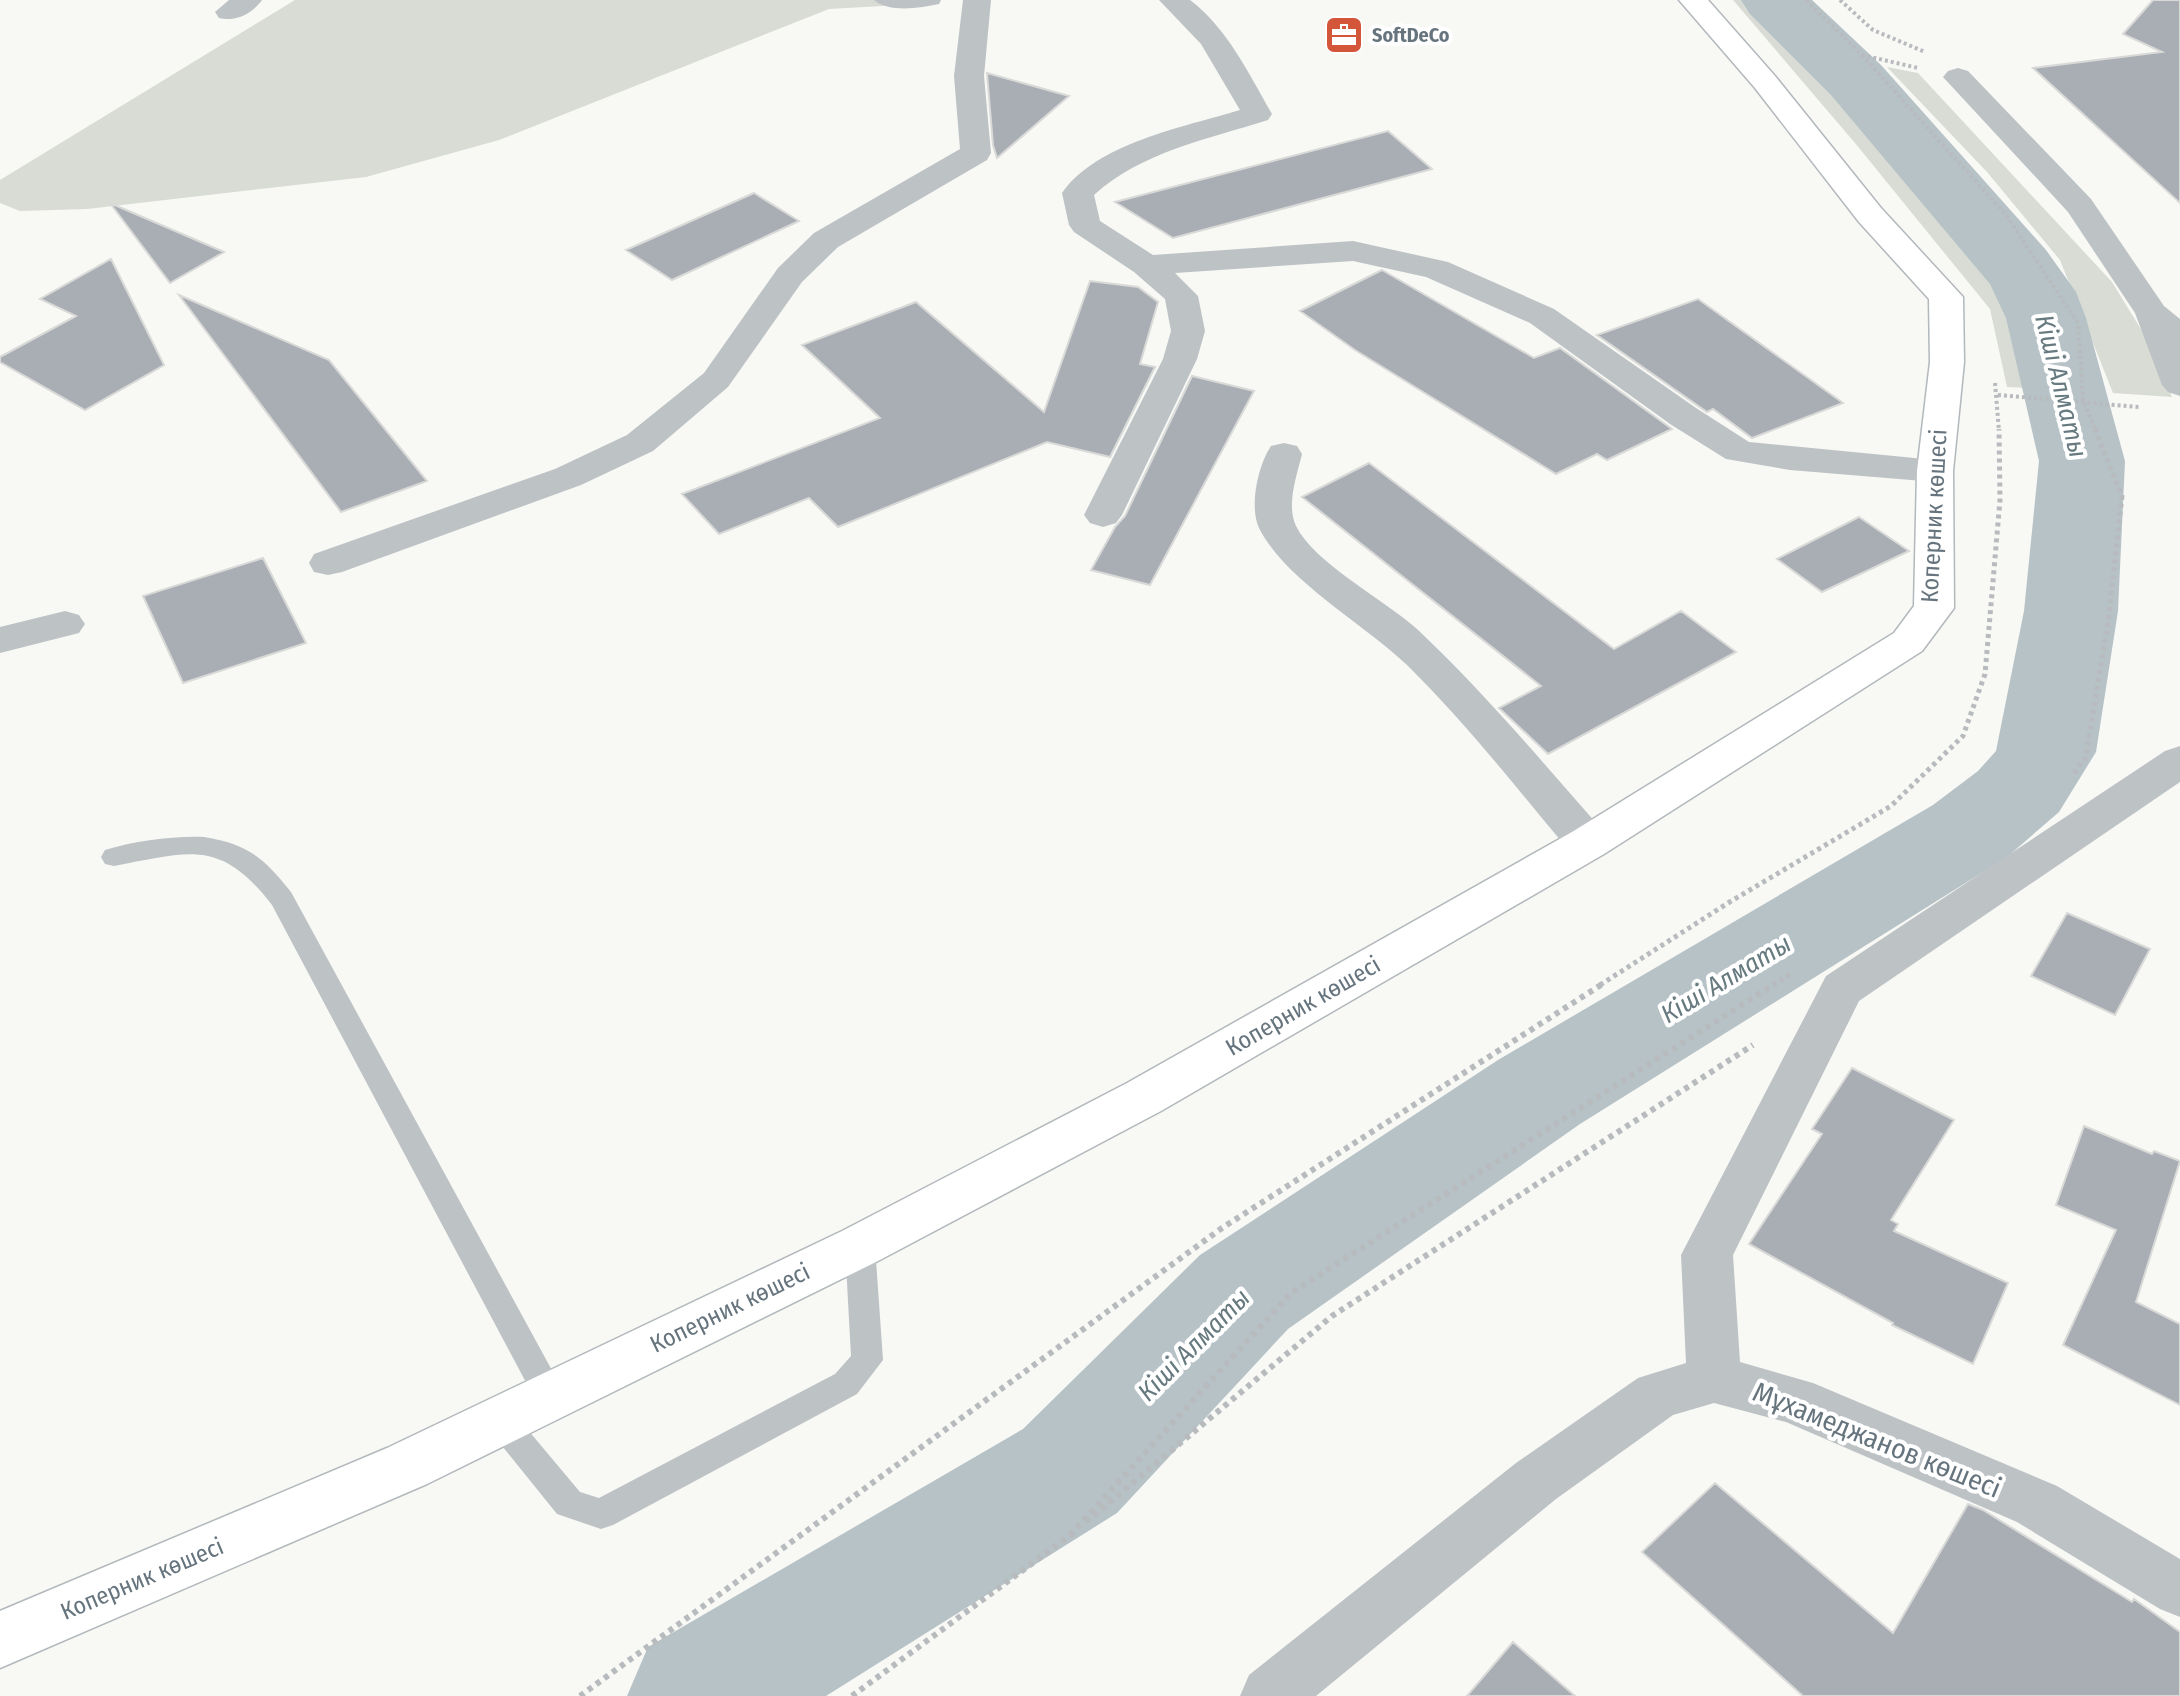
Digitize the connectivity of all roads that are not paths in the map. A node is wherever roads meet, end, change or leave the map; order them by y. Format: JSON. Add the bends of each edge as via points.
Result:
{"nodes":[{"id":1,"x":885,"y":0,"type":"edge"},
{"id":2,"x":933,"y":0,"type":"edge"},
{"id":3,"x":977,"y":0,"type":"edge"},
{"id":4,"x":1173,"y":0,"type":"edge"},
{"id":5,"x":1693,"y":0,"type":"edge"},
{"id":6,"x":1958,"y":77,"type":"road end"},
{"id":7,"x":1146,"y":265,"type":"junction"},
{"id":8,"x":2152,"y":313,"type":"junction"},
{"id":9,"x":2180,"y":337,"type":"edge"},
{"id":10,"x":2180,"y":385,"type":"edge"},
{"id":11,"x":1284,"y":454,"type":"dead end"},
{"id":12,"x":1935,"y":471,"type":"junction"},
{"id":13,"x":1103,"y":515,"type":"dead end"},
{"id":14,"x":328,"y":563,"type":"dead end"},
{"id":15,"x":65,"y":624,"type":"dead end"},
{"id":16,"x":0,"y":640,"type":"edge"},
{"id":17,"x":2180,"y":761,"type":"edge"},
{"id":18,"x":1588,"y":843,"type":"junction"},
{"id":19,"x":114,"y":857,"type":"dead end"},
{"id":20,"x":860,"y":1246,"type":"junction"},
{"id":21,"x":1714,"y":1379,"type":"junction"},
{"id":22,"x":549,"y":1395,"type":"junction"},
{"id":23,"x":501,"y":1421,"type":"junction"},
{"id":24,"x":2180,"y":1590,"type":"edge"},
{"id":25,"x":0,"y":1640,"type":"edge"},
{"id":26,"x":1270,"y":1696,"type":"edge"}],
"edges":[{"from":1,"to":2,"type":"lane"},
{"from":3,"to":14,"type":"street","via":[[969,36],[967,93],[976,153],[826,240],[790,275],[716,380],[626,450],[568,477]]},
{"from":4,"to":7,"type":"street","via":[[1217,42],[1257,114],[1105,168],[1078,193],[1085,225]]},
{"from":5,"to":12,"type":"street","name":"Коперник көшесі","via":[[1870,215],[1946,297],[1947,362]]},
{"from":6,"to":8,"type":"street","via":[[2080,206]]},
{"from":7,"to":12,"type":"street","via":[[1353,251],[1436,269],[1542,316],[1739,451]]},
{"from":7,"to":13,"type":"street","via":[[1181,296],[1188,331],[1180,359]]},
{"from":8,"to":9,"type":"street"},
{"from":8,"to":10,"type":"street"},
{"from":11,"to":18,"type":"street","via":[[1274,505],[1278,529],[1317,573],[1399,634]]},
{"from":12,"to":18,"type":"street","name":"Коперник көшесі","via":[[1934,608],[1908,642]]},
{"from":15,"to":16,"type":"street"},
{"from":17,"to":21,"type":"street","via":[[1842,989],[1707,1255]]},
{"from":18,"to":20,"type":"street","name":"Коперник көшесі","via":[[1144,1097]]},
{"from":19,"to":22,"type":"lane","via":[[185,845],[230,849],[255,866],[282,899]]},
{"from":20,"to":22,"type":"street","name":"Коперник көшесі"},
{"from":20,"to":23,"type":"lane","via":[[867,1360],[846,1384],[601,1514],[569,1503]]},
{"from":21,"to":24,"type":"street","name":"Мұхамеджанов көшесі","via":[[1794,1400],[2037,1504]]},
{"from":21,"to":26,"type":"street","via":[[1657,1395],[1548,1472]]},
{"from":22,"to":23,"type":"street","name":"Коперник көшесі"},
{"from":23,"to":25,"type":"street","name":"Коперник көшесі"}]}
